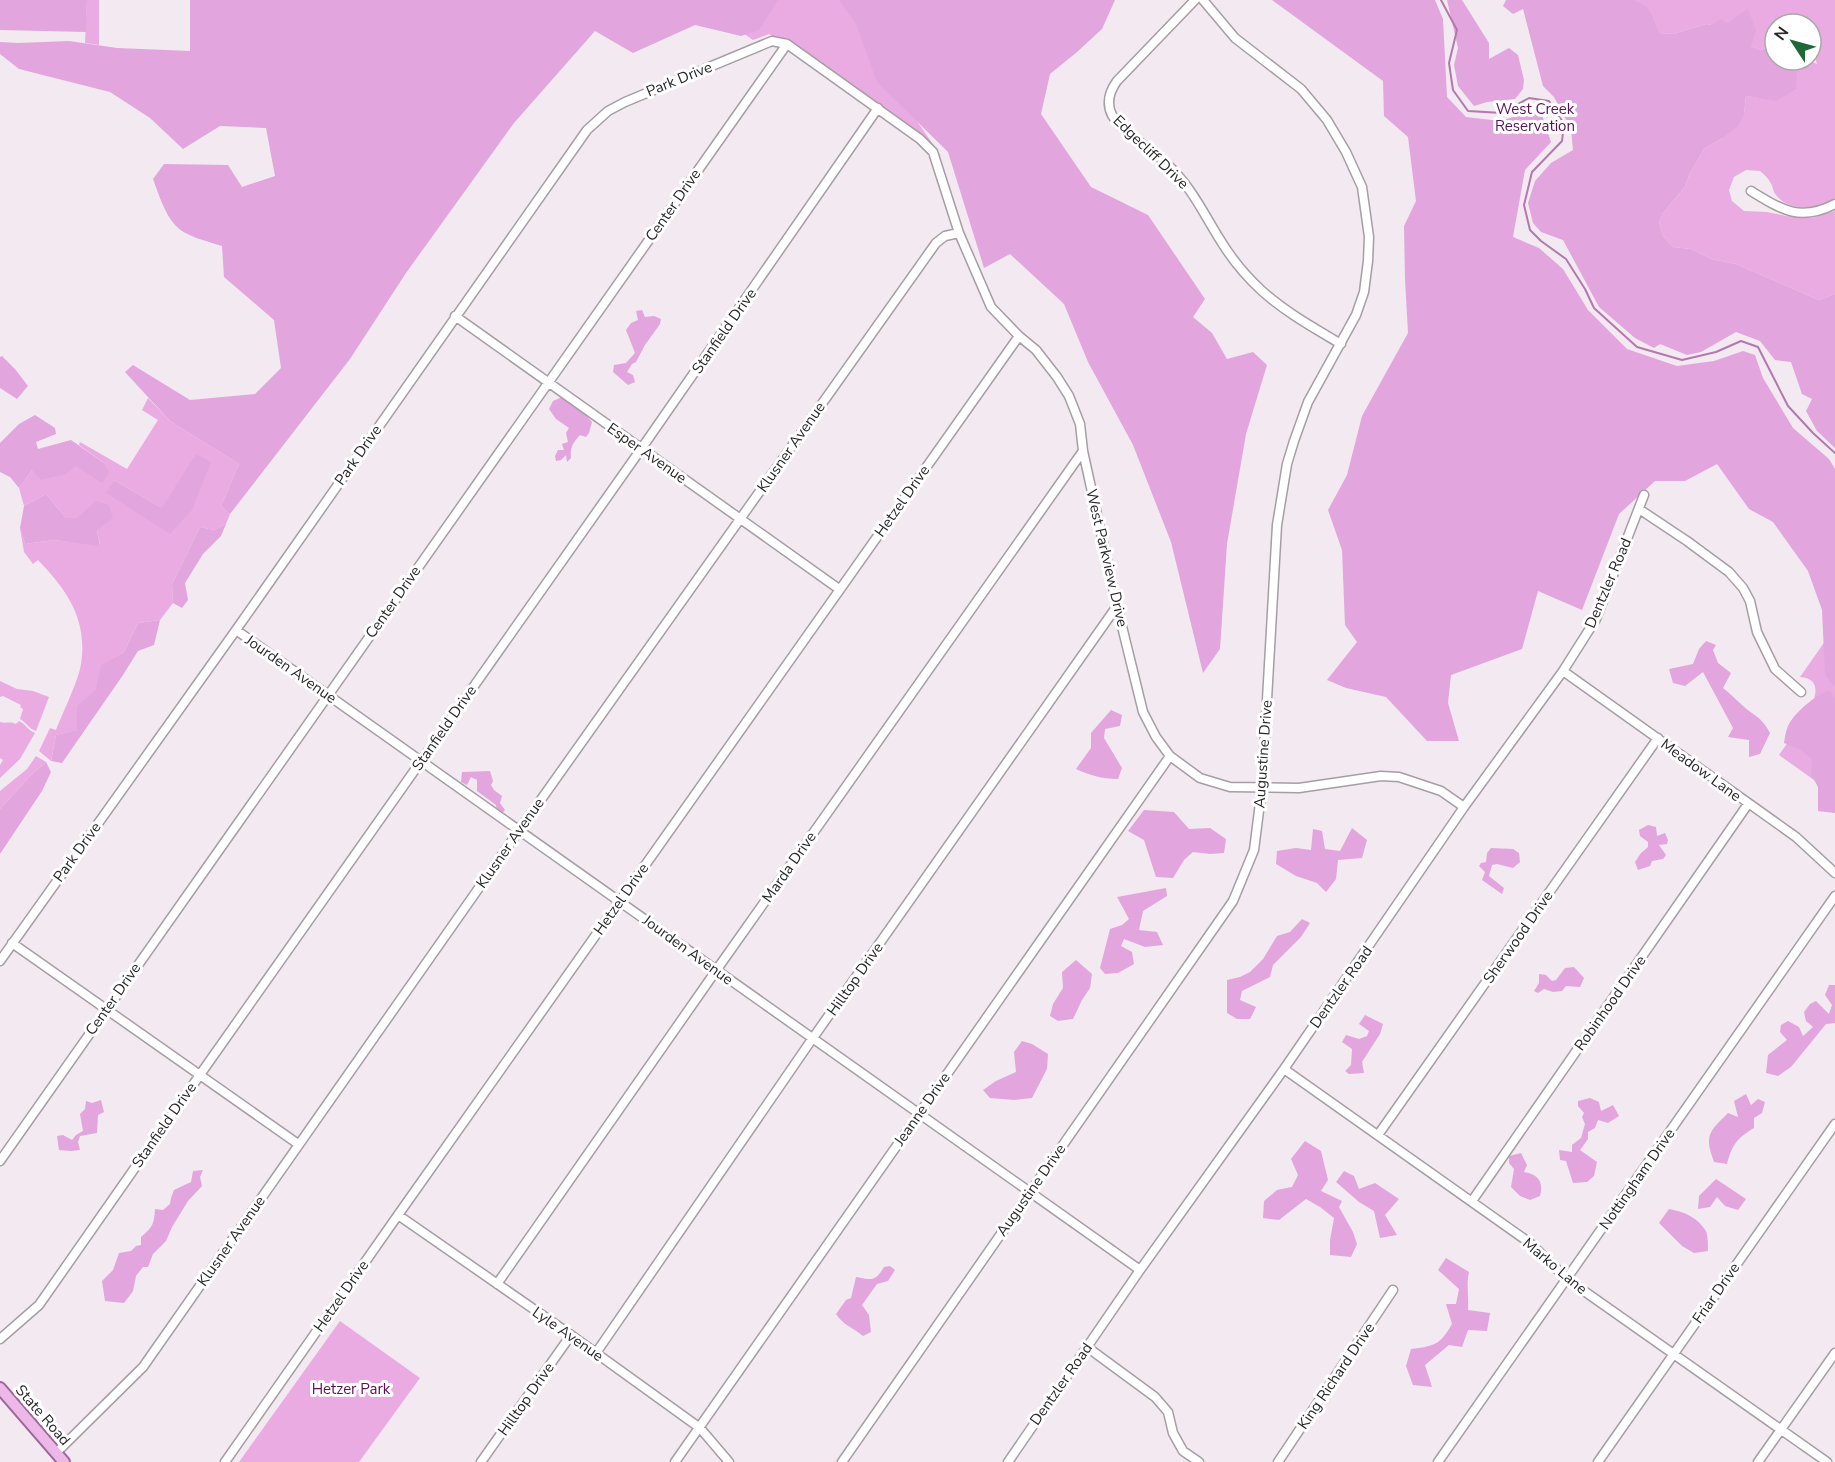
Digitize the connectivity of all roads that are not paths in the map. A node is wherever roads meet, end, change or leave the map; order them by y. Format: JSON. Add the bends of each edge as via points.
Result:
{"nodes":[{"id":1,"x":1195,"y":0,"type":"edge"},
{"id":2,"x":1203,"y":0,"type":"edge"},
{"id":3,"x":787,"y":44,"type":"junction"},
{"id":4,"x":878,"y":108,"type":"junction"},
{"id":5,"x":1751,"y":191,"type":"dead end"},
{"id":6,"x":1835,"y":204,"type":"edge"},
{"id":7,"x":959,"y":233,"type":"junction"},
{"id":8,"x":455,"y":316,"type":"junction"},
{"id":9,"x":1018,"y":336,"type":"junction"},
{"id":10,"x":1341,"y":345,"type":"junction"},
{"id":11,"x":547,"y":383,"type":"junction"},
{"id":12,"x":641,"y":449,"type":"junction"},
{"id":13,"x":1083,"y":451,"type":"junction"},
{"id":14,"x":1644,"y":495,"type":"dead end"},
{"id":15,"x":1639,"y":509,"type":"junction"},
{"id":16,"x":740,"y":519,"type":"junction"},
{"id":17,"x":839,"y":589,"type":"junction"},
{"id":18,"x":1117,"y":606,"type":"junction"},
{"id":19,"x":236,"y":630,"type":"junction"},
{"id":20,"x":1563,"y":671,"type":"junction"},
{"id":21,"x":1801,"y":692,"type":"dead end"},
{"id":22,"x":327,"y":695,"type":"junction"},
{"id":23,"x":1658,"y":738,"type":"junction"},
{"id":24,"x":1170,"y":756,"type":"junction"},
{"id":25,"x":421,"y":762,"type":"junction"},
{"id":26,"x":1262,"y":787,"type":"junction"},
{"id":27,"x":1748,"y":804,"type":"junction"},
{"id":28,"x":1464,"y":807,"type":"junction"},
{"id":29,"x":519,"y":831,"type":"junction"},
{"id":30,"x":1835,"y":873,"type":"edge"},
{"id":31,"x":1835,"y":896,"type":"edge"},
{"id":32,"x":619,"y":902,"type":"junction"},
{"id":33,"x":12,"y":943,"type":"junction"},
{"id":34,"x":0,"y":961,"type":"edge"},
{"id":35,"x":716,"y":971,"type":"junction"},
{"id":36,"x":106,"y":1008,"type":"junction"},
{"id":37,"x":813,"y":1038,"type":"junction"},
{"id":38,"x":1284,"y":1069,"type":"junction"},
{"id":39,"x":199,"y":1075,"type":"junction"},
{"id":40,"x":919,"y":1114,"type":"junction"},
{"id":41,"x":1835,"y":1124,"type":"edge"},
{"id":42,"x":1378,"y":1135,"type":"junction"},
{"id":43,"x":298,"y":1144,"type":"junction"},
{"id":44,"x":0,"y":1161,"type":"edge"},
{"id":45,"x":1029,"y":1192,"type":"junction"},
{"id":46,"x":1472,"y":1201,"type":"junction"},
{"id":47,"x":398,"y":1215,"type":"junction"},
{"id":48,"x":1140,"y":1270,"type":"junction"},
{"id":49,"x":1567,"y":1279,"type":"junction"},
{"id":50,"x":497,"y":1284,"type":"junction"},
{"id":51,"x":1393,"y":1290,"type":"dead end"},
{"id":52,"x":571,"y":1335,"type":"junction"},
{"id":53,"x":0,"y":1339,"type":"edge"},
{"id":54,"x":1087,"y":1347,"type":"junction"},
{"id":55,"x":596,"y":1353,"type":"junction"},
{"id":56,"x":1835,"y":1353,"type":"edge"},
{"id":57,"x":1673,"y":1354,"type":"junction"},
{"id":58,"x":0,"y":1388,"type":"edge"},
{"id":59,"x":700,"y":1428,"type":"junction"},
{"id":60,"x":1780,"y":1429,"type":"junction"},
{"id":61,"x":56,"y":1453,"type":"junction"},
{"id":62,"x":64,"y":1462,"type":"edge"},
{"id":63,"x":225,"y":1462,"type":"edge"},
{"id":64,"x":481,"y":1462,"type":"edge"},
{"id":65,"x":675,"y":1462,"type":"edge"},
{"id":66,"x":729,"y":1462,"type":"edge"},
{"id":67,"x":842,"y":1462,"type":"edge"},
{"id":68,"x":1008,"y":1462,"type":"edge"},
{"id":69,"x":1199,"y":1462,"type":"edge"},
{"id":70,"x":1278,"y":1462,"type":"edge"},
{"id":71,"x":1438,"y":1462,"type":"edge"},
{"id":72,"x":1598,"y":1462,"type":"edge"},
{"id":73,"x":1758,"y":1462,"type":"edge"},
{"id":74,"x":1827,"y":1462,"type":"edge"}],
"edges":[{"from":1,"to":10,"type":"street","name":"Edgecliff Drive","via":[[1117,81],[1109,98],[1110,112],[1183,181],[1240,269],[1281,306]]},
{"from":2,"to":10,"type":"street","name":"Augustine Drive","via":[[1235,38],[1301,89],[1328,120],[1362,187],[1369,237],[1364,292]]},
{"from":3,"to":4,"type":"street","name":"West Parkview Drive"},
{"from":3,"to":8,"type":"street","name":"Park Drive","via":[[772,41],[608,111],[587,130]]},
{"from":3,"to":11,"type":"street","name":"Center Drive"},
{"from":4,"to":7,"type":"street","name":"West Parkview Drive","via":[[933,152]]},
{"from":4,"to":12,"type":"street","name":"Stanfield Drive"},
{"from":5,"to":6,"type":"street","via":[[1778,206],[1804,214],[1820,212]]},
{"from":7,"to":9,"type":"street","name":"West Parkview Drive","via":[[991,307]]},
{"from":7,"to":16,"type":"street","name":"Klusner Avenue","via":[[936,243]]},
{"from":8,"to":11,"type":"street","name":"Esper Avenue"},
{"from":8,"to":19,"type":"street","name":"Park Drive"},
{"from":9,"to":13,"type":"street","name":"West Parkview Drive","via":[[1036,350],[1069,396],[1080,424]]},
{"from":9,"to":17,"type":"street","name":"Hetzel Drive"},
{"from":10,"to":26,"type":"street","name":"Augustine Drive","via":[[1308,402],[1282,493]]},
{"from":11,"to":12,"type":"street","name":"Esper Avenue"},
{"from":11,"to":22,"type":"street","name":"Center Drive"},
{"from":12,"to":16,"type":"street","name":"Esper Avenue"},
{"from":12,"to":25,"type":"street","name":"Stanfield Drive"},
{"from":13,"to":18,"type":"street","name":"West Parkview Drive"},
{"from":13,"to":35,"type":"street","name":"Marda Drive"},
{"from":14,"to":15,"type":"street","name":"Dentzler Road"},
{"from":15,"to":20,"type":"street","name":"Dentzler Road","via":[[1596,620]]},
{"from":15,"to":21,"type":"street","via":[[1729,572],[1750,601],[1757,632],[1775,669]]},
{"from":16,"to":17,"type":"street","name":"Esper Avenue"},
{"from":16,"to":29,"type":"street","name":"Klusner Avenue"},
{"from":17,"to":32,"type":"street","name":"Hetzel Drive"},
{"from":18,"to":24,"type":"street","name":"West Parkview Drive","via":[[1143,712]]},
{"from":18,"to":37,"type":"street","name":"Hilltop Drive"},
{"from":19,"to":22,"type":"street","name":"Jourden Avenue"},
{"from":19,"to":33,"type":"street","name":"Park Drive"},
{"from":20,"to":23,"type":"street","name":"Meadow Lane"},
{"from":20,"to":28,"type":"street","name":"Dentzler Road"},
{"from":22,"to":25,"type":"street","name":"Jourden Avenue"},
{"from":22,"to":36,"type":"street","name":"Center Drive"},
{"from":23,"to":27,"type":"street","name":"Meadow Lane"},
{"from":23,"to":42,"type":"street","name":"Sherwood Drive"},
{"from":24,"to":26,"type":"street","name":"West Parkview Drive","via":[[1200,778],[1230,787]]},
{"from":24,"to":40,"type":"street","name":"Jeanne Drive"},
{"from":25,"to":29,"type":"street","name":"Jourden Avenue"},
{"from":25,"to":39,"type":"street","name":"Stanfield Drive"},
{"from":26,"to":28,"type":"street","name":"West Parkview Drive","via":[[1299,788],[1399,777],[1441,790]]},
{"from":26,"to":45,"type":"street","name":"Augustine Drive","via":[[1254,850],[1233,901]]},
{"from":27,"to":30,"type":"street","name":"Meadow Lane","via":[[1796,837]]},
{"from":27,"to":46,"type":"street","name":"Robinhood Drive"},
{"from":28,"to":38,"type":"street","name":"Dentzler Road"},
{"from":29,"to":32,"type":"street","name":"Jourden Avenue"},
{"from":29,"to":43,"type":"street","name":"Klusner Avenue"},
{"from":31,"to":49,"type":"street","name":"Nottingham Drive"},
{"from":32,"to":35,"type":"street","name":"Jourden Avenue"},
{"from":32,"to":47,"type":"street","name":"Hetzel Drive"},
{"from":33,"to":34,"type":"street","name":"Park Drive"},
{"from":33,"to":36,"type":"street"},
{"from":35,"to":37,"type":"street","name":"Jourden Avenue"},
{"from":35,"to":50,"type":"street","name":"Marda Drive"},
{"from":36,"to":39,"type":"street"},
{"from":36,"to":44,"type":"street","name":"Center Drive"},
{"from":37,"to":40,"type":"street","name":"Jourden Avenue"},
{"from":37,"to":55,"type":"street","name":"Hilltop Drive"},
{"from":38,"to":42,"type":"street","name":"Marko Lane"},
{"from":38,"to":48,"type":"street","name":"Dentzler Road"},
{"from":39,"to":43,"type":"street"},
{"from":39,"to":53,"type":"street","name":"Stanfield Drive","via":[[39,1305]]},
{"from":40,"to":45,"type":"street","name":"Jourden Avenue"},
{"from":40,"to":59,"type":"street","name":"Jeanne Drive"},
{"from":41,"to":57,"type":"street","name":"Friar Drive"},
{"from":42,"to":46,"type":"street","name":"Marko Lane"},
{"from":43,"to":61,"type":"street","name":"Klusner Avenue","via":[[143,1367]]},
{"from":45,"to":48,"type":"street","name":"Jourden Avenue"},
{"from":45,"to":67,"type":"street","name":"Augustine Drive"},
{"from":46,"to":49,"type":"street","name":"Marko Lane","via":[[1530,1244]]},
{"from":47,"to":50,"type":"street","name":"Lyle Avenue"},
{"from":47,"to":63,"type":"street","name":"Hetzel Drive"},
{"from":48,"to":54,"type":"street","name":"Dentzler Road"},
{"from":49,"to":57,"type":"street","name":"Marko Lane"},
{"from":49,"to":71,"type":"street","name":"Nottingham Drive"},
{"from":50,"to":52,"type":"street","name":"Lyle Avenue"},
{"from":51,"to":70,"type":"street","name":"King Richard Drive"},
{"from":52,"to":55,"type":"street","name":"Lyle Avenue"},
{"from":52,"to":64,"type":"street","name":"Hilltop Drive"},
{"from":54,"to":68,"type":"street","name":"Dentzler Road"},
{"from":54,"to":69,"type":"street","via":[[1155,1396],[1167,1412],[1183,1451]]},
{"from":55,"to":59,"type":"street","name":"Lyle Avenue"},
{"from":56,"to":60,"type":"street"},
{"from":57,"to":60,"type":"street","name":"Marko Lane"},
{"from":57,"to":72,"type":"street","name":"Friar Drive"},
{"from":58,"to":61,"type":"main road","name":"State Road"},
{"from":59,"to":65,"type":"street","name":"Jeanne Drive"},
{"from":59,"to":66,"type":"street","name":"Lyle Avenue"},
{"from":60,"to":73,"type":"street"},
{"from":60,"to":74,"type":"street","name":"Marko Lane"},
{"from":61,"to":62,"type":"main road","name":"State Road"}]}
